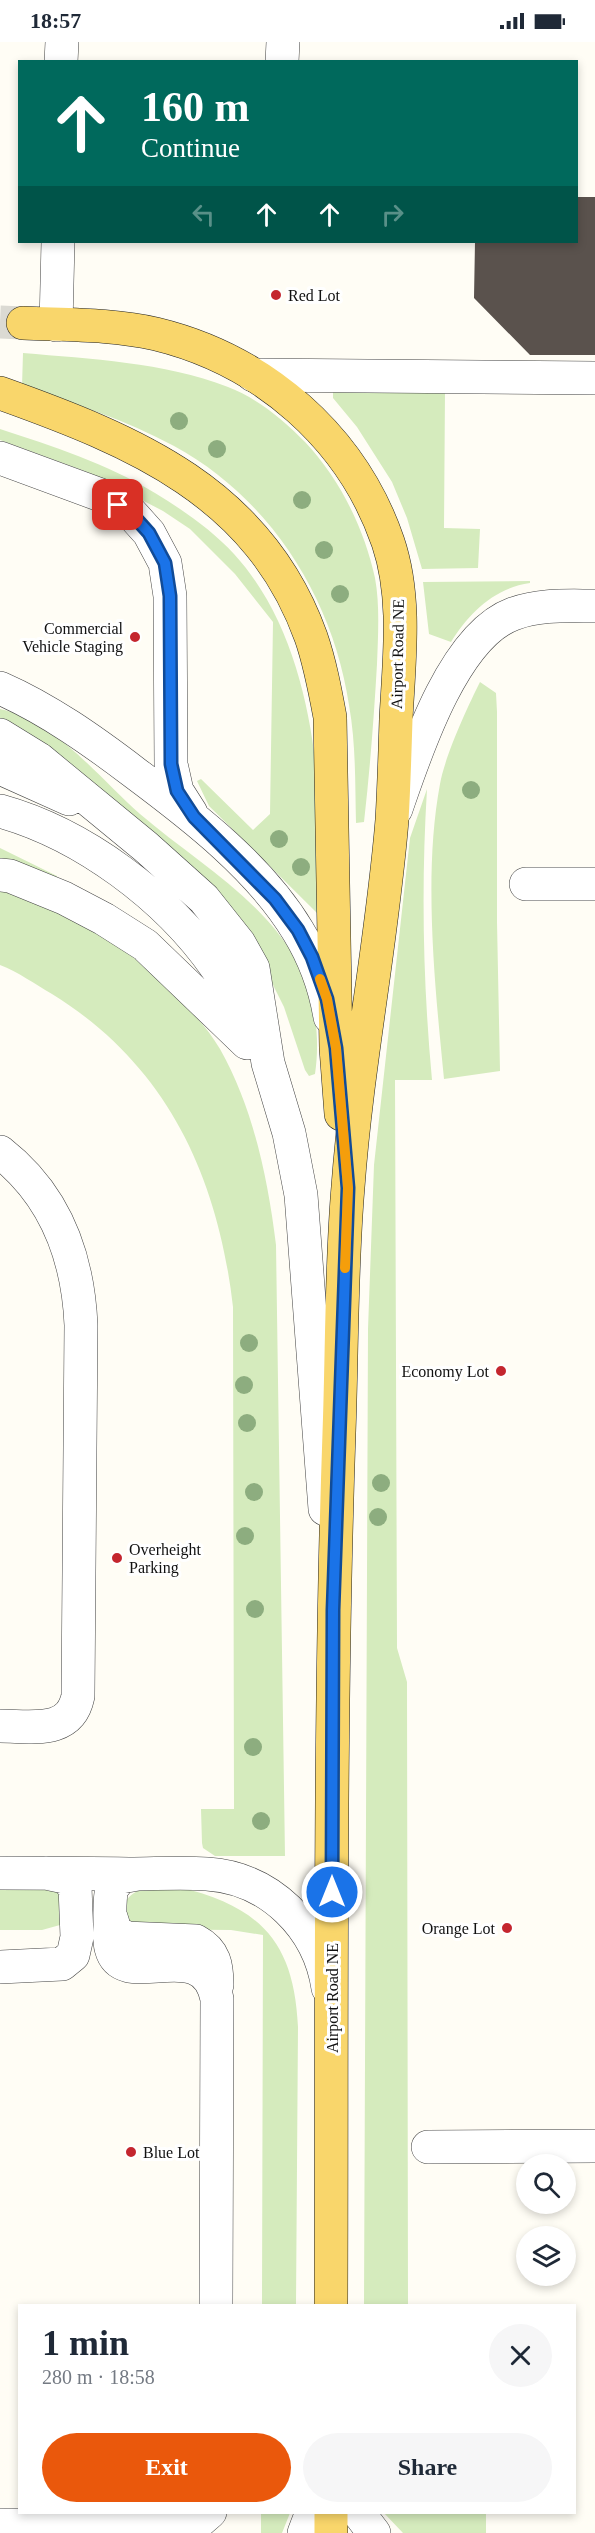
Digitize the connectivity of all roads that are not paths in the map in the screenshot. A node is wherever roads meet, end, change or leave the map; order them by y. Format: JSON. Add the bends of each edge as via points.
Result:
{"nodes":[{"id":1,"x":62,"y":42,"type":"edge"},
{"id":2,"x":282,"y":42,"type":"edge"},
{"id":3,"x":62,"y":60,"type":"edge"},
{"id":4,"x":282,"y":60,"type":"edge"},
{"id":5,"x":58,"y":243,"type":"edge"},
{"id":6,"x":23,"y":323,"type":"tunnel mouth"},
{"id":7,"x":57,"y":325,"type":"junction"},
{"id":8,"x":253,"y":375,"type":"junction"},
{"id":9,"x":595,"y":378,"type":"edge"},
{"id":10,"x":0,"y":393,"type":"edge"},
{"id":11,"x":0,"y":458,"type":"edge"},
{"id":12,"x":595,"y":606,"type":"edge"},
{"id":13,"x":0,"y":688,"type":"edge"},
{"id":14,"x":0,"y":735,"type":"edge"},
{"id":15,"x":0,"y":768,"type":"edge"},
{"id":16,"x":0,"y":811,"type":"edge"},
{"id":17,"x":194,"y":817,"type":"junction"},
{"id":18,"x":111,"y":820,"type":"junction"},
{"id":19,"x":391,"y":822,"type":"junction"},
{"id":20,"x":0,"y":875,"type":"edge"},
{"id":21,"x":526,"y":884,"type":"dead end"},
{"id":22,"x":595,"y":884,"type":"edge"},
{"id":23,"x":336,"y":1048,"type":"junction"},
{"id":24,"x":268,"y":1063,"type":"junction"},
{"id":25,"x":0,"y":1152,"type":"edge"},
{"id":26,"x":348,"y":1188,"type":"junction"},
{"id":27,"x":333,"y":1610,"type":"junction"},
{"id":28,"x":0,"y":1726,"type":"edge"},
{"id":29,"x":0,"y":1873,"type":"edge"},
{"id":30,"x":46,"y":1873,"type":"junction"},
{"id":31,"x":138,"y":1874,"type":"junction"},
{"id":32,"x":77,"y":1917,"type":"junction"},
{"id":33,"x":0,"y":1946,"type":"edge"},
{"id":34,"x":0,"y":1967,"type":"edge"},
{"id":35,"x":332,"y":2010,"type":"junction"},
{"id":36,"x":595,"y":2146,"type":"edge"},
{"id":37,"x":428,"y":2147,"type":"dead end"},
{"id":38,"x":216,"y":2304,"type":"edge"},
{"id":39,"x":331,"y":2304,"type":"edge"},
{"id":40,"x":208,"y":2514,"type":"edge"},
{"id":41,"x":311,"y":2514,"type":"edge"},
{"id":42,"x":331,"y":2514,"type":"edge"},
{"id":43,"x":360,"y":2514,"type":"edge"},
{"id":44,"x":0,"y":2525,"type":"edge"},
{"id":45,"x":304,"y":2533,"type":"edge"},
{"id":46,"x":331,"y":2533,"type":"edge"},
{"id":47,"x":374,"y":2533,"type":"edge"}],
"edges":[{"from":1,"to":3,"type":"street"},
{"from":2,"to":4,"type":"street"},
{"from":5,"to":7,"type":"street"},
{"from":6,"to":7,"type":"main road","name":"Airport Road NE"},
{"from":7,"to":8,"type":"main road","name":"Airport Road NE","via":[[112,327],[155,334],[198,347]]},
{"from":8,"to":9,"type":"street"},
{"from":8,"to":19,"type":"main road","name":"Airport Road NE","via":[[279,390],[313,419],[342,454],[369,499],[389,544],[399,596],[400,642]]},
{"from":10,"to":23,"type":"main road","name":"Airport Road NE","via":[[112,437],[160,460],[204,490],[266,552],[291,592],[311,636],[330,717]]},
{"from":11,"to":17,"type":"street","via":[[106,497],[131,513],[149,533],[165,563],[170,596],[171,764],[177,791]]},
{"from":12,"to":19,"type":"street","via":[[530,609],[490,627],[461,661],[423,732]]},
{"from":13,"to":17,"type":"street","via":[[67,725]]},
{"from":14,"to":18,"type":"street","via":[[39,759]]},
{"from":15,"to":18,"type":"street"},
{"from":16,"to":24,"type":"street","via":[[49,828],[99,858],[125,874],[171,915],[217,967]]},
{"from":17,"to":23,"type":"street","via":[[275,899],[298,930],[327,999]]},
{"from":18,"to":24,"type":"street","via":[[204,899],[239,944],[253,968]]},
{"from":19,"to":26,"type":"main road","name":"Airport Road NE"},
{"from":20,"to":24,"type":"street","via":[[64,898],[145,945]]},
{"from":21,"to":22,"type":"street"},
{"from":23,"to":26,"type":"main road","name":"Airport Road NE"},
{"from":24,"to":27,"type":"street","via":[[290,1133],[301,1195]]},
{"from":25,"to":28,"type":"street","via":[[29,1179],[63,1232],[80,1300],[81,1325],[78,1696],[71,1715],[55,1725]]},
{"from":26,"to":27,"type":"main road","name":"Airport Road NE"},
{"from":27,"to":35,"type":"main road","name":"Airport Road NE"},
{"from":29,"to":30,"type":"street"},
{"from":30,"to":31,"type":"street"},
{"from":30,"to":32,"type":"street","via":[[71,1881],[77,1896]]},
{"from":31,"to":35,"type":"street","via":[[209,1874],[228,1877],[269,1894],[288,1908],[318,1952]]},
{"from":31,"to":38,"type":"street","via":[[128,1874],[115,1882],[110,1898],[111,1948],[119,1961],[135,1966],[196,1967],[209,1977],[217,1999]]},
{"from":32,"to":33,"type":"street","via":[[72,1934],[62,1943]]},
{"from":32,"to":34,"type":"street","via":[[76,1947],[68,1960],[52,1965]]},
{"from":35,"to":39,"type":"main road","name":"Airport Road NE"},
{"from":36,"to":37,"type":"street"},
{"from":40,"to":44,"type":"street","via":[[195,2525],[186,2526]]},
{"from":41,"to":45,"type":"street"},
{"from":42,"to":46,"type":"main road"},
{"from":43,"to":47,"type":"street"}]}
